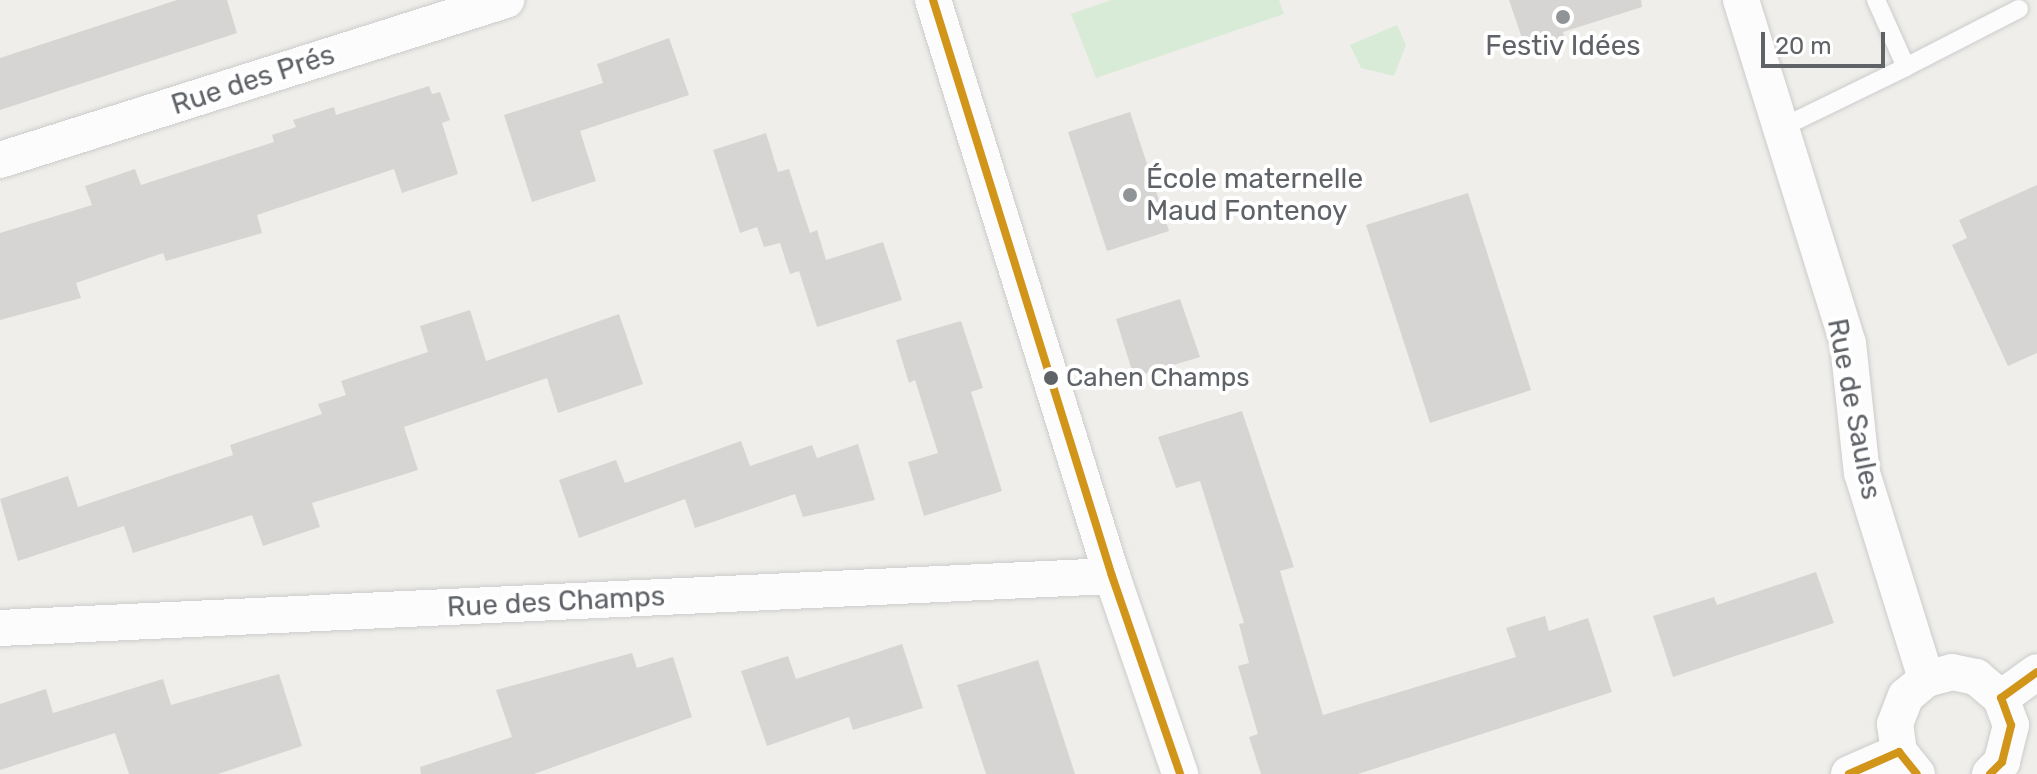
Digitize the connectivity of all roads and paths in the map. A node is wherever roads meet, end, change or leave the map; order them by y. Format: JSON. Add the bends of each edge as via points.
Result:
{"nodes":[{"id":1,"x":933,"y":0,"type":"edge"},
{"id":2,"x":1741,"y":0,"type":"edge"},
{"id":3,"x":1876,"y":0,"type":"edge"},
{"id":4,"x":483,"y":3,"type":"edge"},
{"id":5,"x":2019,"y":9,"type":"dead end"},
{"id":6,"x":1906,"y":67,"type":"junction"},
{"id":7,"x":1781,"y":128,"type":"junction"},
{"id":8,"x":0,"y":160,"type":"edge"},
{"id":9,"x":1112,"y":576,"type":"junction"},
{"id":10,"x":0,"y":628,"type":"edge"},
{"id":11,"x":2037,"y":672,"type":"edge"},
{"id":12,"x":1926,"y":679,"type":"junction"},
{"id":13,"x":2001,"y":698,"type":"junction"},
{"id":14,"x":1908,"y":763,"type":"edge"},
{"id":15,"x":1180,"y":774,"type":"edge"},
{"id":16,"x":1849,"y":774,"type":"edge"},
{"id":17,"x":1990,"y":774,"type":"edge"}],
"edges":[{"from":1,"to":9,"type":"street"},
{"from":2,"to":7,"type":"street","name":"Rue de Saules"},
{"from":3,"to":6,"type":"lane"},
{"from":4,"to":8,"type":"street","name":"Rue des Prés"},
{"from":5,"to":6,"type":"lane"},
{"from":6,"to":7,"type":"lane"},
{"from":7,"to":12,"type":"street","name":"Rue de Saules","via":[[1848,343],[1862,473]]},
{"from":9,"to":10,"type":"street","name":"Rue des Champs"},
{"from":9,"to":15,"type":"street"},
{"from":11,"to":13,"type":"street"},
{"from":12,"to":13,"type":"street","via":[[1952,672],[1976,677]]},
{"from":12,"to":14,"type":"street","via":[[1906,696],[1895,724]]},
{"from":13,"to":17,"type":"street","via":[[2011,725],[2002,762]]},
{"from":14,"to":16,"type":"street"}]}
